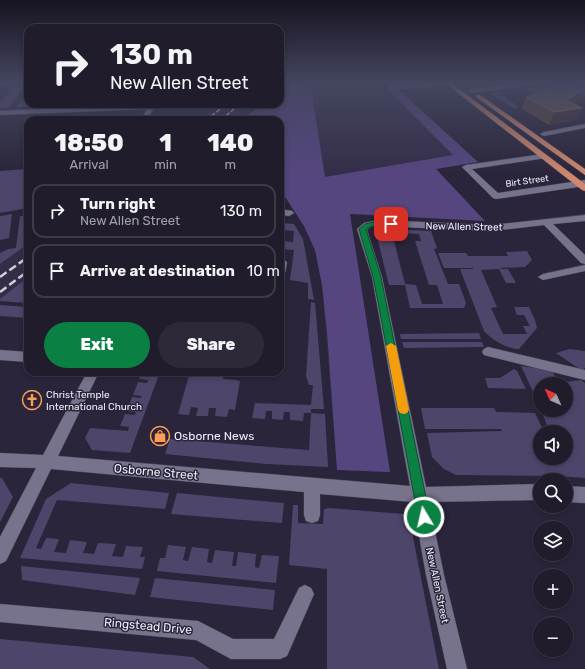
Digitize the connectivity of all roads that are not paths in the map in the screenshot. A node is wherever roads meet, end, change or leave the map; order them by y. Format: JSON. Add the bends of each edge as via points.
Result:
{"nodes":[{"id":1,"x":488,"y":113,"type":"edge"},
{"id":2,"x":502,"y":113,"type":"edge"},
{"id":3,"x":585,"y":126,"type":"edge"},
{"id":4,"x":548,"y":133,"type":"dead end"},
{"id":5,"x":543,"y":156,"type":"junction"},
{"id":6,"x":585,"y":173,"type":"edge"},
{"id":7,"x":583,"y":185,"type":"edge"},
{"id":8,"x":585,"y":218,"type":"edge"},
{"id":9,"x":546,"y":222,"type":"junction"},
{"id":10,"x":585,"y":261,"type":"edge"},
{"id":11,"x":585,"y":268,"type":"edge"},
{"id":12,"x":543,"y":277,"type":"dead end"},
{"id":13,"x":488,"y":352,"type":"dead end"},
{"id":14,"x":0,"y":355,"type":"edge"},
{"id":15,"x":24,"y":357,"type":"edge"},
{"id":16,"x":585,"y":375,"type":"edge"},
{"id":17,"x":90,"y":376,"type":"edge"},
{"id":18,"x":0,"y":460,"type":"edge"},
{"id":19,"x":47,"y":462,"type":"junction"},
{"id":20,"x":312,"y":486,"type":"junction"},
{"id":21,"x":533,"y":492,"type":"edge"},
{"id":22,"x":573,"y":494,"type":"edge"},
{"id":23,"x":420,"y":495,"type":"junction"},
{"id":24,"x":585,"y":495,"type":"edge"},
{"id":25,"x":312,"y":515,"type":"dead end"},
{"id":26,"x":0,"y":555,"type":"edge"},
{"id":27,"x":305,"y":594,"type":"dead end"},
{"id":28,"x":0,"y":613,"type":"edge"},
{"id":29,"x":457,"y":669,"type":"edge"}],
"edges":[{"from":1,"to":5,"type":"highway"},
{"from":2,"to":6,"type":"highway"},
{"from":3,"to":4,"type":"street"},
{"from":5,"to":7,"type":"highway"},
{"from":5,"to":7,"type":"street","name":"Birt Street","via":[[466,167],[496,196]]},
{"from":8,"to":9,"type":"street","name":"New Allen Street"},
{"from":9,"to":10,"type":"street"},
{"from":9,"to":23,"type":"street","name":"New Allen Street","via":[[492,228],[377,223],[362,229],[378,284]]},
{"from":11,"to":12,"type":"street"},
{"from":13,"to":16,"type":"street"},
{"from":14,"to":15,"type":"street"},
{"from":17,"to":19,"type":"street"},
{"from":18,"to":19,"type":"street","name":"Osborne Street"},
{"from":19,"to":20,"type":"street","name":"Osborne Street"},
{"from":19,"to":26,"type":"street"},
{"from":20,"to":23,"type":"street","name":"Osborne Street"},
{"from":20,"to":25,"type":"street"},
{"from":21,"to":23,"type":"street","name":"Osborne Street"},
{"from":22,"to":24,"type":"street"},
{"from":23,"to":29,"type":"street","name":"New Allen Street"},
{"from":27,"to":28,"type":"street","name":"Ringstead Drive","via":[[280,650],[231,649],[198,631]]}]}
